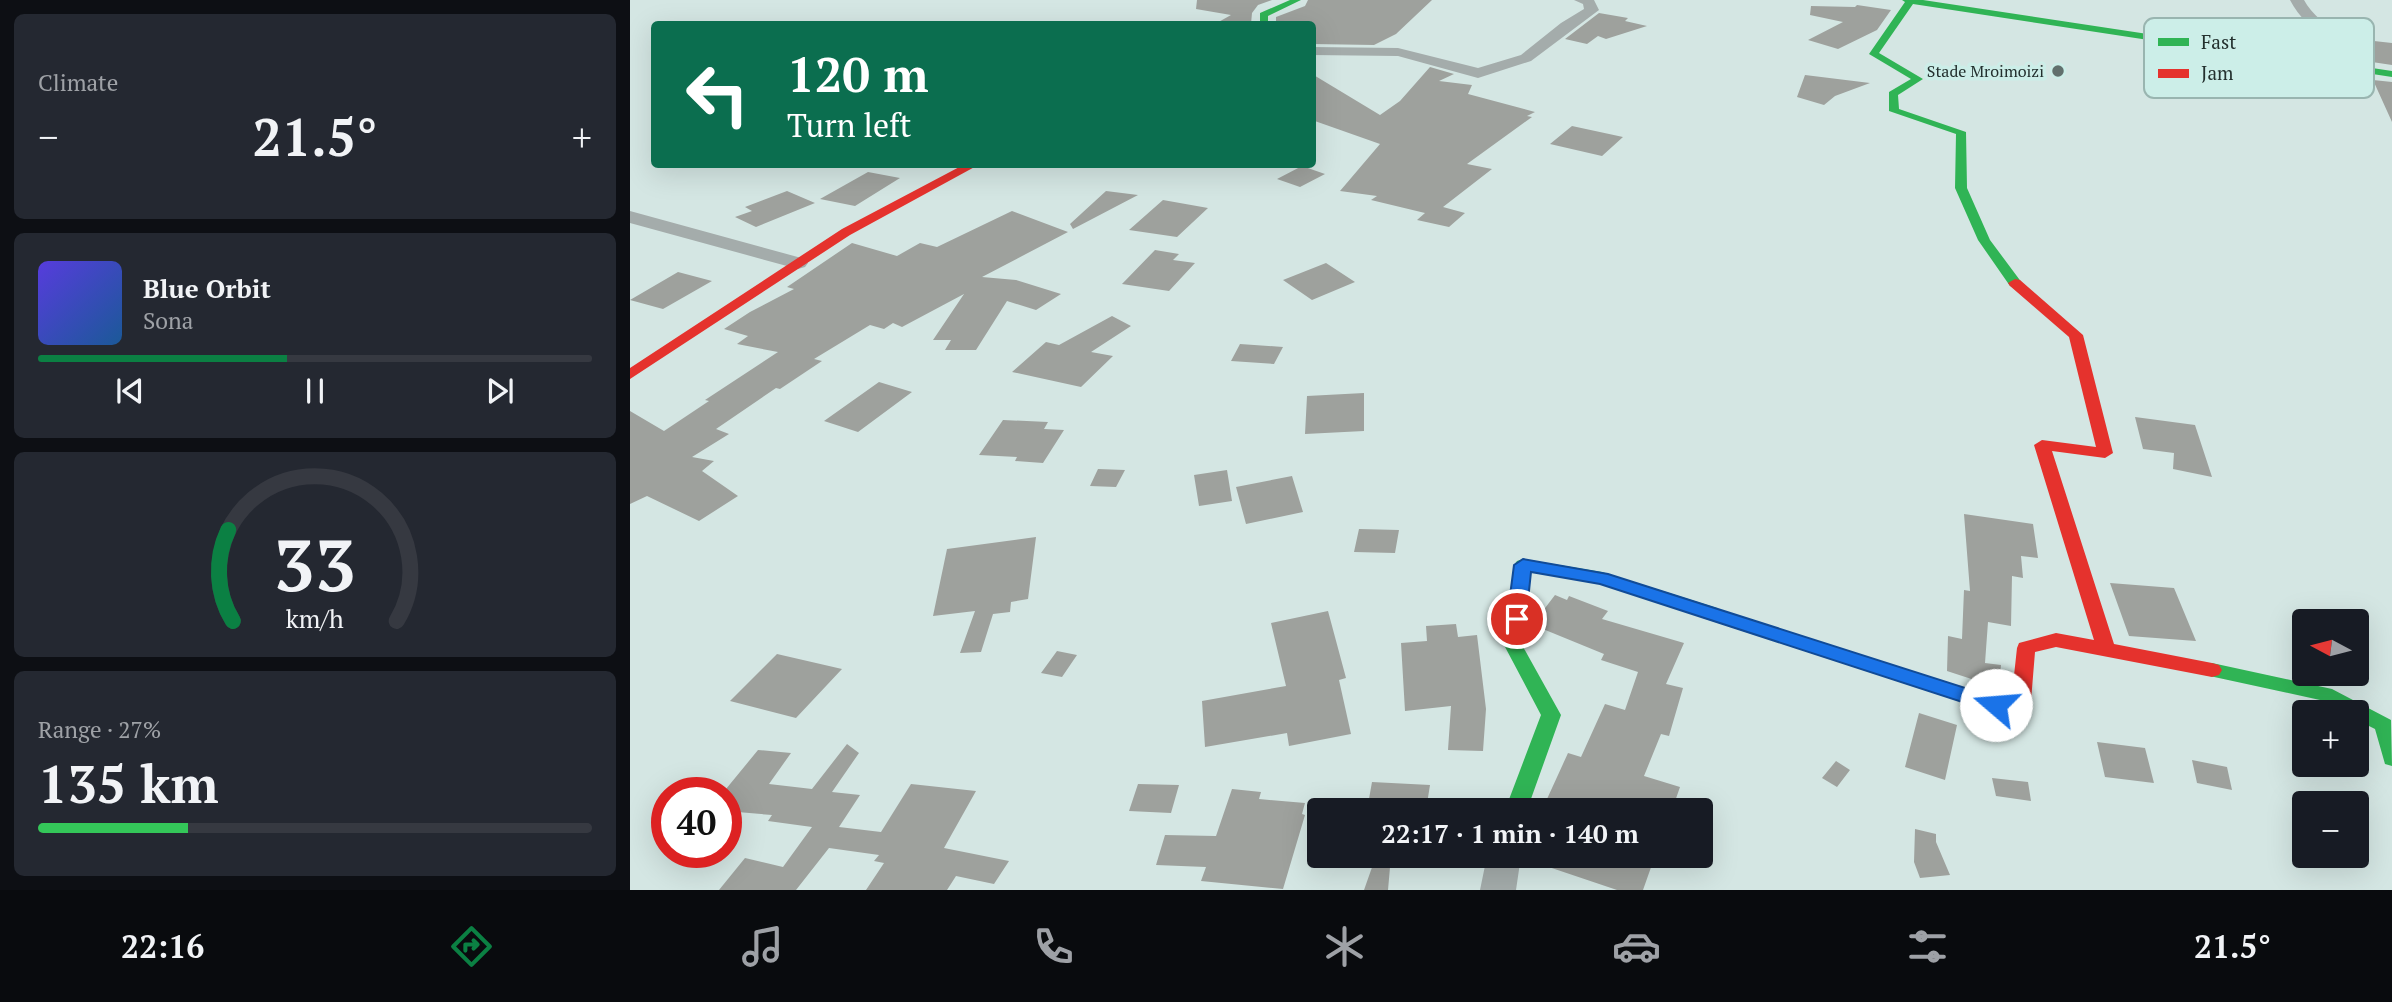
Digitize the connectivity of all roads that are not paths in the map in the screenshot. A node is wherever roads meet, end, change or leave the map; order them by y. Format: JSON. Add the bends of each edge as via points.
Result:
{"nodes":[{"id":1,"x":1297,"y":0,"type":"edge"},
{"id":2,"x":1581,"y":0,"type":"edge"},
{"id":3,"x":1908,"y":0,"type":"edge"},
{"id":4,"x":2297,"y":0,"type":"edge"},
{"id":5,"x":2310,"y":18,"type":"edge"},
{"id":6,"x":1264,"y":21,"type":"edge"},
{"id":7,"x":2144,"y":36,"type":"edge"},
{"id":8,"x":1316,"y":51,"type":"edge"},
{"id":9,"x":2374,"y":72,"type":"edge"},
{"id":10,"x":2392,"y":75,"type":"edge"},
{"id":11,"x":967,"y":168,"type":"edge"},
{"id":12,"x":630,"y":217,"type":"edge"},
{"id":13,"x":798,"y":263,"type":"junction"},
{"id":14,"x":630,"y":375,"type":"edge"},
{"id":15,"x":2106,"y":648,"type":"junction"},
{"id":16,"x":2392,"y":758,"type":"edge"},
{"id":17,"x":1520,"y":798,"type":"edge"},
{"id":18,"x":1502,"y":868,"type":"edge"},
{"id":19,"x":1498,"y":890,"type":"edge"}],
"edges":[{"from":1,"to":6,"type":"street","via":[[1267,11]]},
{"from":2,"to":8,"type":"street","via":[[1588,1],[1592,10],[1526,58],[1479,73],[1398,52]]},
{"from":3,"to":7,"type":"street"},
{"from":3,"to":15,"type":"street","via":[[1874,54],[1918,79],[1893,94],[1894,111],[1961,132],[1961,188],[1984,240],[2018,288],[2076,335],[2105,453],[2042,445]]},
{"from":4,"to":5,"type":"street"},
{"from":9,"to":10,"type":"street"},
{"from":11,"to":13,"type":"street"},
{"from":12,"to":13,"type":"street"},
{"from":13,"to":14,"type":"street"},
{"from":15,"to":16,"type":"street","via":[[2325,694],[2384,726]]},
{"from":15,"to":17,"type":"street","via":[[2056,640],[2026,648],[2021,713],[1602,578],[1523,565],[1513,645],[1551,715]]},
{"from":18,"to":19,"type":"street"}]}
